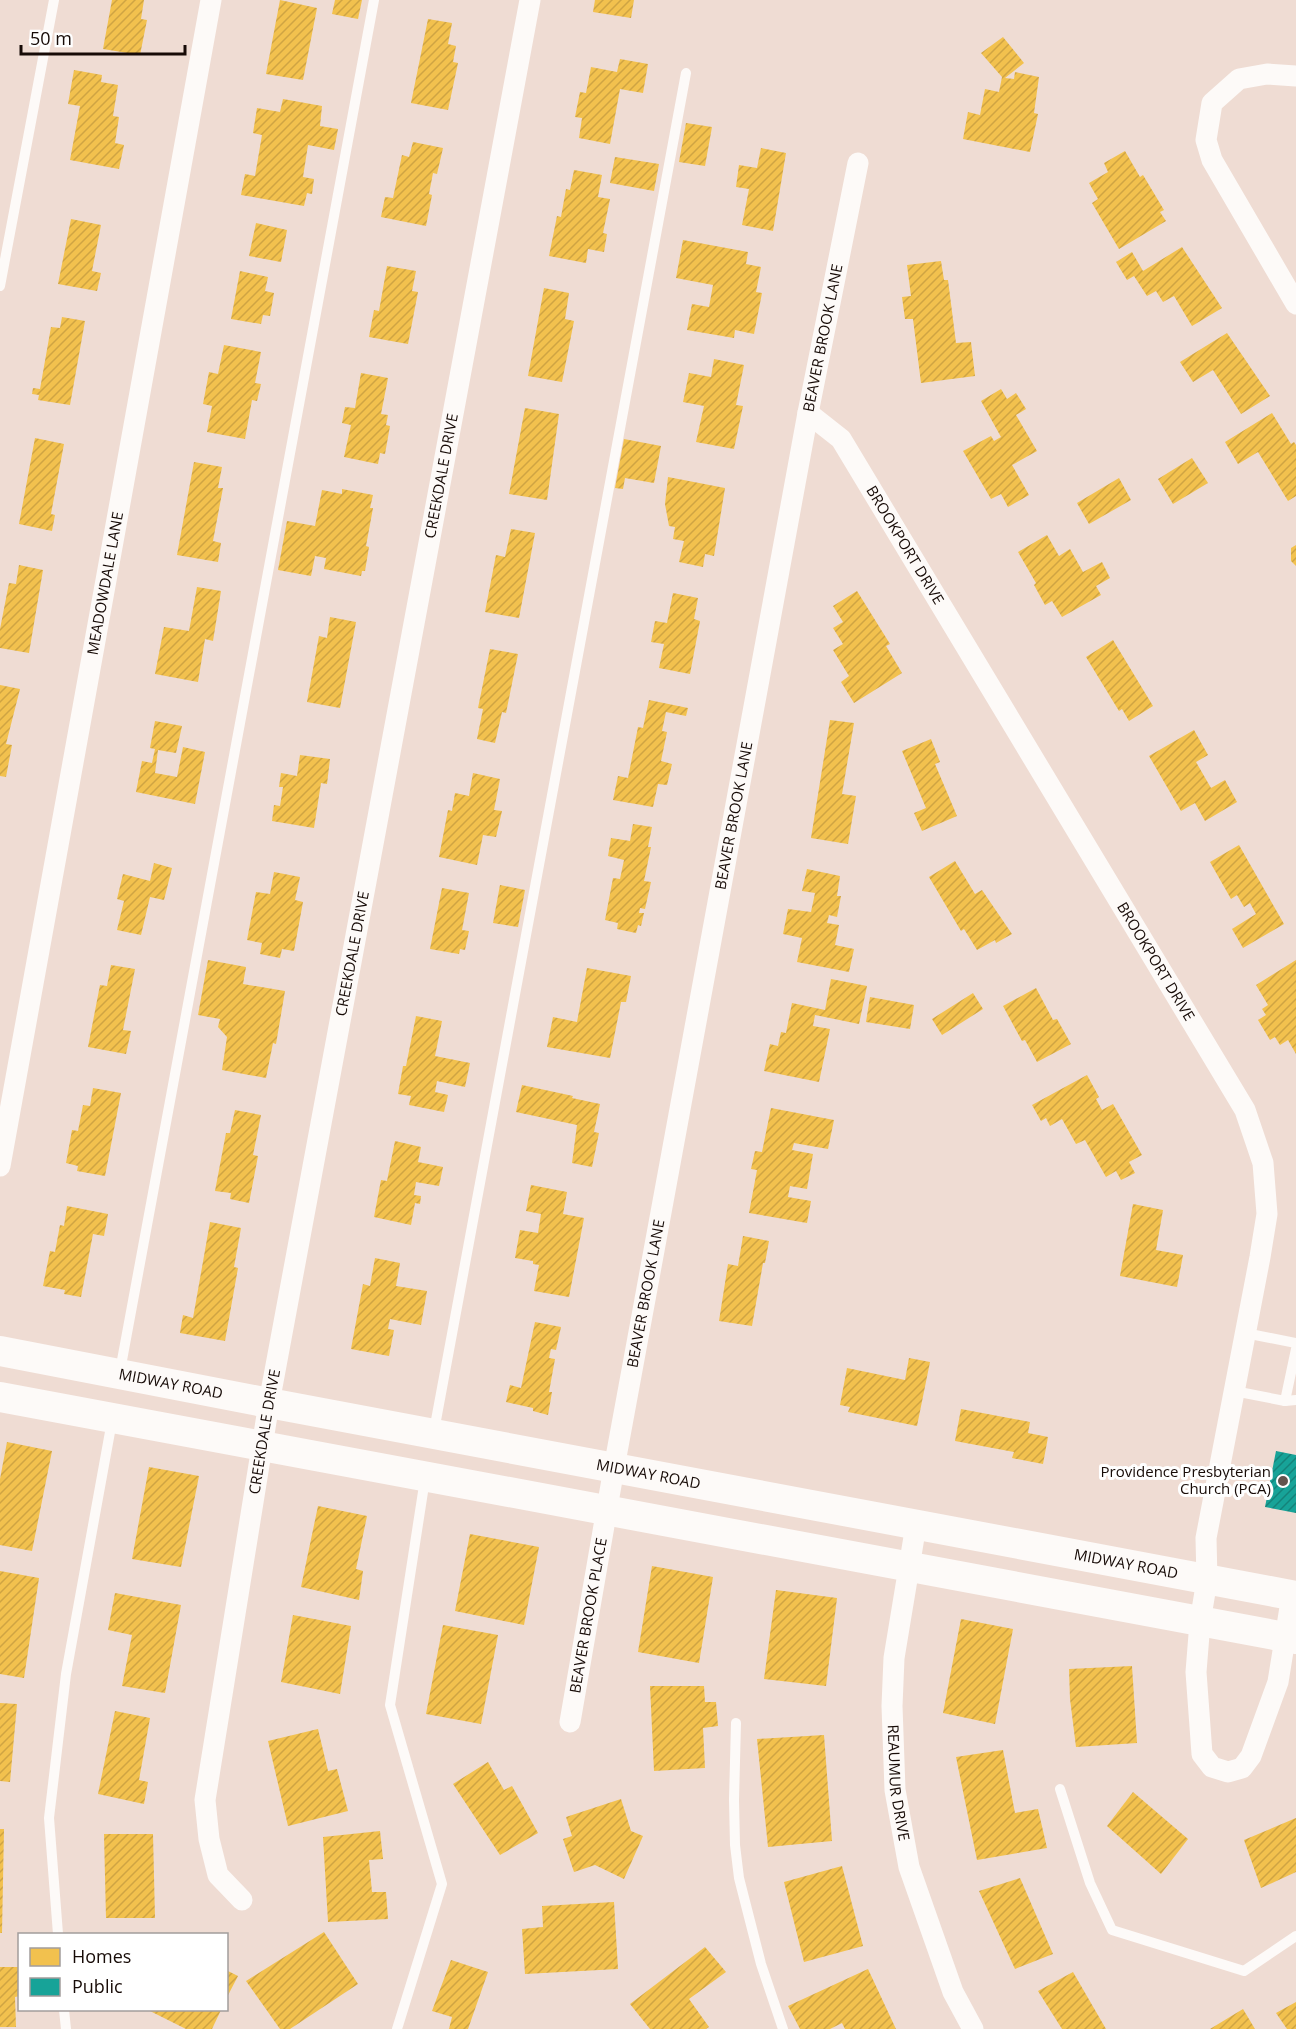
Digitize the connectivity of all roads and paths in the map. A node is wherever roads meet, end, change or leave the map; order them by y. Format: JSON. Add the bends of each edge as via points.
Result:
{"nodes":[{"id":1,"x":54,"y":0,"type":"edge"},
{"id":2,"x":211,"y":0,"type":"edge"},
{"id":3,"x":374,"y":0,"type":"edge"},
{"id":4,"x":530,"y":0,"type":"edge"},
{"id":5,"x":686,"y":73,"type":"dead end"},
{"id":6,"x":1296,"y":76,"type":"edge"},
{"id":7,"x":858,"y":163,"type":"dead end"},
{"id":8,"x":0,"y":286,"type":"edge"},
{"id":9,"x":1296,"y":304,"type":"edge"},
{"id":10,"x":808,"y":413,"type":"junction"},
{"id":11,"x":0,"y":1166,"type":"edge"},
{"id":12,"x":1245,"y":1333,"type":"junction"},
{"id":13,"x":1296,"y":1343,"type":"edge"},
{"id":14,"x":1296,"y":1349,"type":"edge"},
{"id":15,"x":0,"y":1351,"type":"edge"},
{"id":16,"x":120,"y":1374,"type":"junction"},
{"id":17,"x":1234,"y":1391,"type":"junction"},
{"id":18,"x":0,"y":1397,"type":"edge"},
{"id":19,"x":1291,"y":1400,"type":"edge"},
{"id":20,"x":269,"y":1403,"type":"junction"},
{"id":21,"x":112,"y":1418,"type":"junction"},
{"id":22,"x":434,"y":1434,"type":"junction"},
{"id":23,"x":262,"y":1445,"type":"junction"},
{"id":24,"x":614,"y":1468,"type":"junction"},
{"id":25,"x":426,"y":1476,"type":"junction"},
{"id":26,"x":608,"y":1510,"type":"junction"},
{"id":27,"x":916,"y":1525,"type":"junction"},
{"id":28,"x":908,"y":1567,"type":"junction"},
{"id":29,"x":1207,"y":1580,"type":"junction"},
{"id":30,"x":1294,"y":1595,"type":"edge"},
{"id":31,"x":1200,"y":1622,"type":"junction"},
{"id":32,"x":1291,"y":1638,"type":"edge"},
{"id":33,"x":570,"y":1722,"type":"dead end"},
{"id":34,"x":736,"y":1724,"type":"dead end"},
{"id":35,"x":1060,"y":1789,"type":"dead end"},
{"id":36,"x":242,"y":1900,"type":"dead end"},
{"id":37,"x":58,"y":1933,"type":"edge"},
{"id":38,"x":1296,"y":1936,"type":"edge"},
{"id":39,"x":64,"y":2011,"type":"edge"},
{"id":40,"x":66,"y":2029,"type":"edge"},
{"id":41,"x":397,"y":2029,"type":"edge"},
{"id":42,"x":783,"y":2029,"type":"edge"},
{"id":43,"x":973,"y":2029,"type":"edge"}],
"edges":[{"from":1,"to":8,"type":"lane"},
{"from":2,"to":11,"type":"street","name":"MEADOWDALE LANE"},
{"from":3,"to":16,"type":"lane"},
{"from":4,"to":20,"type":"street","name":"CREEKDALE DRIVE"},
{"from":5,"to":22,"type":"lane"},
{"from":6,"to":9,"type":"street","via":[[1267,74],[1239,79],[1212,104],[1206,140],[1212,160]]},
{"from":7,"to":10,"type":"street","name":"BEAVER BROOK LANE"},
{"from":10,"to":12,"type":"street","name":"BROOKPORT DRIVE","via":[[841,439],[1245,1110],[1263,1163],[1267,1214]]},
{"from":10,"to":24,"type":"street","name":"BEAVER BROOK LANE"},
{"from":12,"to":13,"type":"lane"},
{"from":12,"to":17,"type":"street","name":"BROOKPORT DRIVE"},
{"from":14,"to":19,"type":"lane"},
{"from":15,"to":16,"type":"main road","name":"MIDWAY ROAD"},
{"from":16,"to":20,"type":"main road","name":"MIDWAY ROAD"},
{"from":17,"to":19,"type":"lane"},
{"from":17,"to":29,"type":"street","name":"BROOKPORT DRIVE","via":[[1206,1538]]},
{"from":18,"to":21,"type":"main road"},
{"from":20,"to":22,"type":"main road","name":"MIDWAY ROAD"},
{"from":20,"to":23,"type":"street","name":"CREEKDALE DRIVE"},
{"from":21,"to":23,"type":"main road"},
{"from":21,"to":37,"type":"lane","via":[[66,1674],[49,1818]]},
{"from":22,"to":24,"type":"main road","name":"MIDWAY ROAD"},
{"from":23,"to":25,"type":"main road"},
{"from":23,"to":36,"type":"street","name":"CREEKDALE DRIVE","via":[[205,1800],[218,1875]]},
{"from":24,"to":26,"type":"street","name":"BEAVER BROOK LANE"},
{"from":24,"to":27,"type":"main road","name":"MIDWAY ROAD"},
{"from":25,"to":26,"type":"main road"},
{"from":25,"to":41,"type":"lane","via":[[390,1705],[442,1884]]},
{"from":26,"to":28,"type":"main road"},
{"from":26,"to":33,"type":"street","name":"BEAVER BROOK PLACE"},
{"from":27,"to":28,"type":"street","name":"REAUMUR DRIVE"},
{"from":27,"to":29,"type":"main road","name":"MIDWAY ROAD"},
{"from":28,"to":31,"type":"main road"},
{"from":28,"to":43,"type":"street","name":"REAUMUR DRIVE","via":[[894,1658],[895,1790],[909,1867],[953,1992]]},
{"from":29,"to":30,"type":"main road","name":"MIDWAY ROAD"},
{"from":29,"to":31,"type":"street","name":"BROOKPORT DRIVE"},
{"from":30,"to":32,"type":"street","name":"BROOKPORT DRIVE"},
{"from":31,"to":32,"type":"main road"},
{"from":31,"to":32,"type":"street","name":"BROOKPORT DRIVE","via":[[1196,1672],[1202,1754],[1212,1767],[1228,1772],[1242,1768],[1251,1756]]},
{"from":34,"to":42,"type":"lane","via":[[734,1800],[739,1878]]},
{"from":35,"to":38,"type":"lane","via":[[1090,1882],[1112,1930],[1244,1971]]},
{"from":39,"to":40,"type":"lane"}]}
